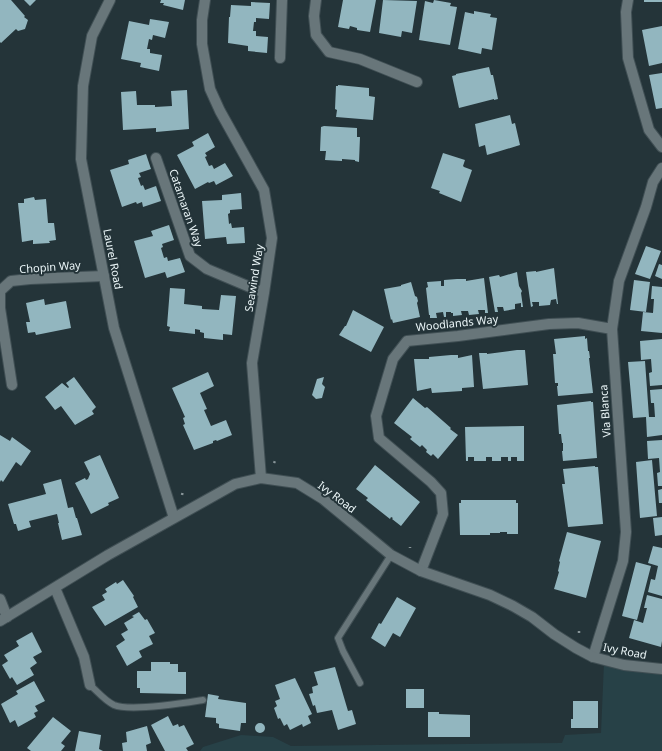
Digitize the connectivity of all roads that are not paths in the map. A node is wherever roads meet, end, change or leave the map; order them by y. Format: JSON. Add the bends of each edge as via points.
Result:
{"nodes":[{"id":1,"x":110,"y":0,"type":"edge"},
{"id":2,"x":205,"y":0,"type":"edge"},
{"id":3,"x":282,"y":0,"type":"edge"},
{"id":4,"x":316,"y":0,"type":"edge"},
{"id":5,"x":628,"y":0,"type":"edge"},
{"id":6,"x":280,"y":58,"type":"dead end"},
{"id":7,"x":417,"y":82,"type":"dead end"},
{"id":8,"x":662,"y":147,"type":"edge"},
{"id":9,"x":156,"y":158,"type":"dead end"},
{"id":10,"x":662,"y":168,"type":"edge"},
{"id":11,"x":104,"y":276,"type":"junction"},
{"id":12,"x":264,"y":293,"type":"junction"},
{"id":13,"x":612,"y":329,"type":"junction"},
{"id":14,"x":12,"y":385,"type":"dead end"},
{"id":15,"x":261,"y":478,"type":"junction"},
{"id":16,"x":174,"y":518,"type":"junction"},
{"id":17,"x":391,"y":555,"type":"junction"},
{"id":18,"x":421,"y":571,"type":"junction"},
{"id":19,"x":55,"y":588,"type":"junction"},
{"id":20,"x":0,"y":599,"type":"edge"},
{"id":21,"x":4,"y":619,"type":"edge"},
{"id":22,"x":593,"y":656,"type":"junction"},
{"id":23,"x":662,"y":669,"type":"edge"},
{"id":24,"x":360,"y":683,"type":"dead end"},
{"id":25,"x":90,"y":686,"type":"joint"},
{"id":26,"x":203,"y":700,"type":"dead end"}],
"edges":[{"from":1,"to":11,"type":"street","name":"Laurel Road","via":[[92,36],[83,86],[82,130],[82,159]]},
{"from":2,"to":12,"type":"street","name":"Seawind Way","via":[[202,44],[210,89],[264,190],[272,238]]},
{"from":3,"to":6,"type":"street"},
{"from":4,"to":7,"type":"street","via":[[316,35],[329,52],[360,60]]},
{"from":5,"to":8,"type":"street","via":[[628,58],[650,130]]},
{"from":9,"to":12,"type":"street","name":"Catamaran Way","via":[[190,256],[207,269]]},
{"from":10,"to":13,"type":"street","name":"Via Blanca","via":[[653,182],[619,281]]},
{"from":11,"to":14,"type":"street","name":"Chopin Way","via":[[11,281],[0,291],[0,308]]},
{"from":11,"to":16,"type":"street","name":"Laurel Road","via":[[114,328]]},
{"from":12,"to":15,"type":"street","name":"Seawind Way","via":[[252,363]]},
{"from":13,"to":18,"type":"street","name":"Woodlands Way","via":[[578,323],[549,324],[407,341],[393,359],[376,416],[379,438],[431,482],[440,493],[443,514]]},
{"from":13,"to":22,"type":"street","name":"Via Blanca","via":[[626,532],[623,562]]},
{"from":15,"to":16,"type":"street","name":"Ivy Road","via":[[235,484]]},
{"from":15,"to":17,"type":"street","name":"Ivy Road","via":[[297,483],[323,499]]},
{"from":16,"to":19,"type":"street","name":"Ivy Road"},
{"from":17,"to":18,"type":"street","name":"Ivy Road"},
{"from":17,"to":24,"type":"lane","via":[[338,638]]},
{"from":18,"to":22,"type":"street","name":"Ivy Road","via":[[490,594]]},
{"from":19,"to":21,"type":"street","name":"Ivy Road"},
{"from":19,"to":25,"type":"street","via":[[84,657]]},
{"from":20,"to":21,"type":"street"},
{"from":22,"to":23,"type":"street","name":"Ivy Road","via":[[624,665]]},
{"from":25,"to":26,"type":"lane","via":[[114,704],[125,707],[150,707]]}]}
